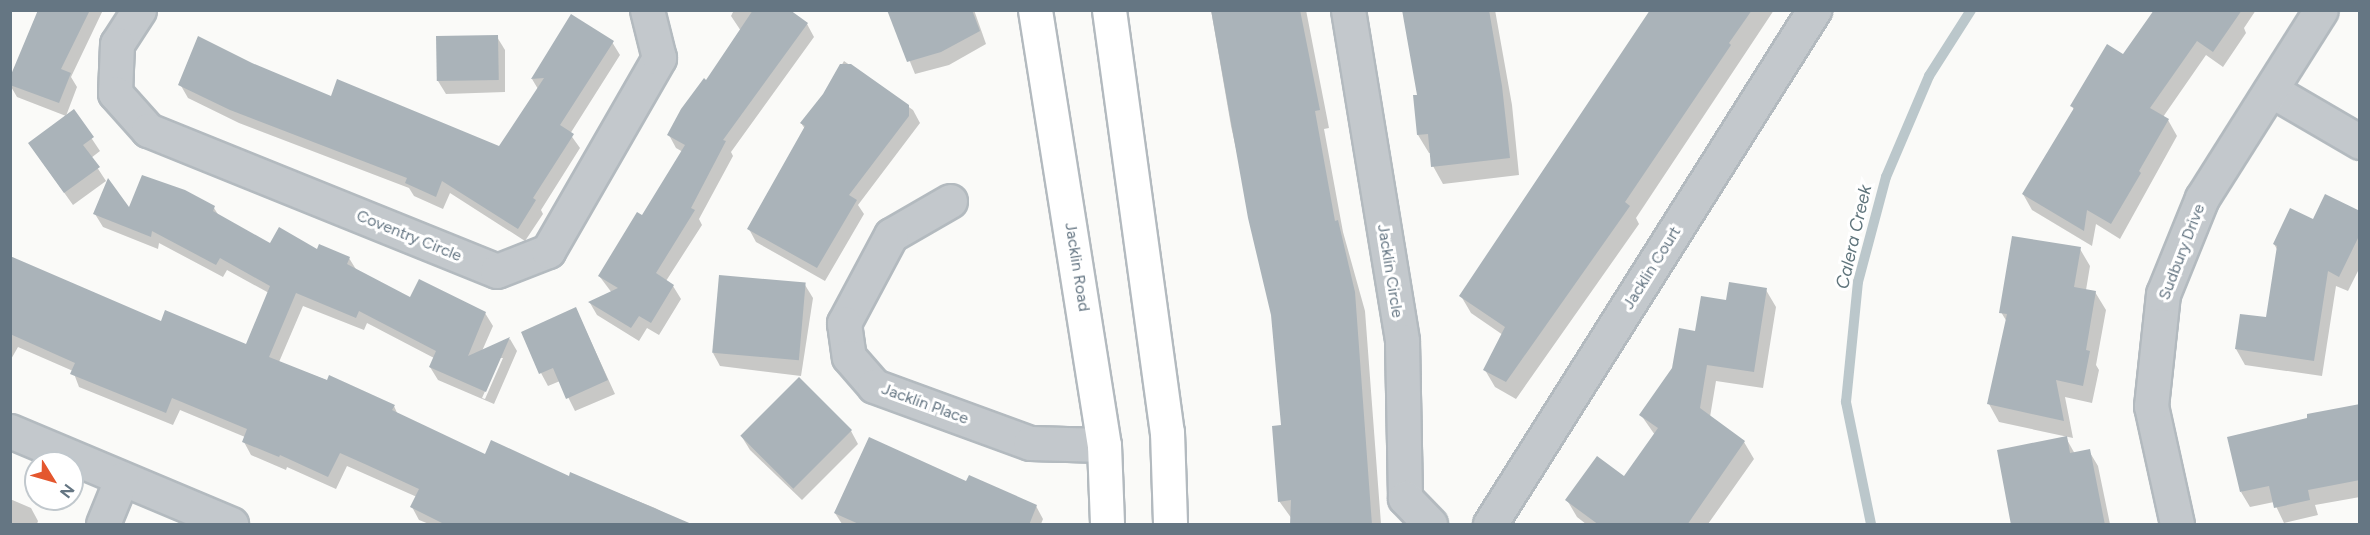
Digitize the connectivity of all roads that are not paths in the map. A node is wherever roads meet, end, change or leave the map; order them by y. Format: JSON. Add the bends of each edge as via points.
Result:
{"nodes":[{"id":1,"x":139,"y":10,"type":"edge"},
{"id":2,"x":647,"y":10,"type":"edge"},
{"id":3,"x":1035,"y":10,"type":"edge"},
{"id":4,"x":1109,"y":10,"type":"edge"},
{"id":5,"x":1348,"y":10,"type":"edge"},
{"id":6,"x":1814,"y":10,"type":"edge"},
{"id":7,"x":2321,"y":10,"type":"edge"},
{"id":8,"x":2271,"y":90,"type":"junction"},
{"id":9,"x":2360,"y":142,"type":"edge"},
{"id":10,"x":950,"y":201,"type":"dead end"},
{"id":11,"x":10,"y":431,"type":"edge"},
{"id":12,"x":1104,"y":445,"type":"junction"},
{"id":13,"x":121,"y":480,"type":"junction"},
{"id":14,"x":103,"y":525,"type":"edge"},
{"id":15,"x":231,"y":525,"type":"edge"},
{"id":16,"x":1107,"y":525,"type":"edge"},
{"id":17,"x":1170,"y":525,"type":"edge"},
{"id":18,"x":1430,"y":525,"type":"edge"},
{"id":19,"x":1490,"y":525,"type":"edge"},
{"id":20,"x":2177,"y":525,"type":"edge"}],
"edges":[{"from":1,"to":2,"type":"street","name":"Coventry Circle","via":[[117,44],[115,93],[148,130],[497,271],[548,250],[659,58]]},
{"from":3,"to":12,"type":"main road","name":"Jacklin Road"},
{"from":4,"to":17,"type":"main road","via":[[1167,432]]},
{"from":5,"to":18,"type":"street","name":"Jacklin Circle","via":[[1402,341],[1406,498]]},
{"from":6,"to":19,"type":"street","name":"Jacklin Court"},
{"from":7,"to":8,"type":"street","name":"Sudbury Drive"},
{"from":8,"to":9,"type":"street"},
{"from":8,"to":20,"type":"street","name":"Sudbury Drive","via":[[2202,198],[2163,294],[2151,406]]},
{"from":10,"to":12,"type":"street","name":"Jacklin Place","via":[[891,235],[844,323],[849,357],[874,386],[1030,443]]},
{"from":11,"to":13,"type":"street"},
{"from":12,"to":16,"type":"main road","name":"Jacklin Road"},
{"from":13,"to":14,"type":"street"},
{"from":13,"to":15,"type":"street"}]}
